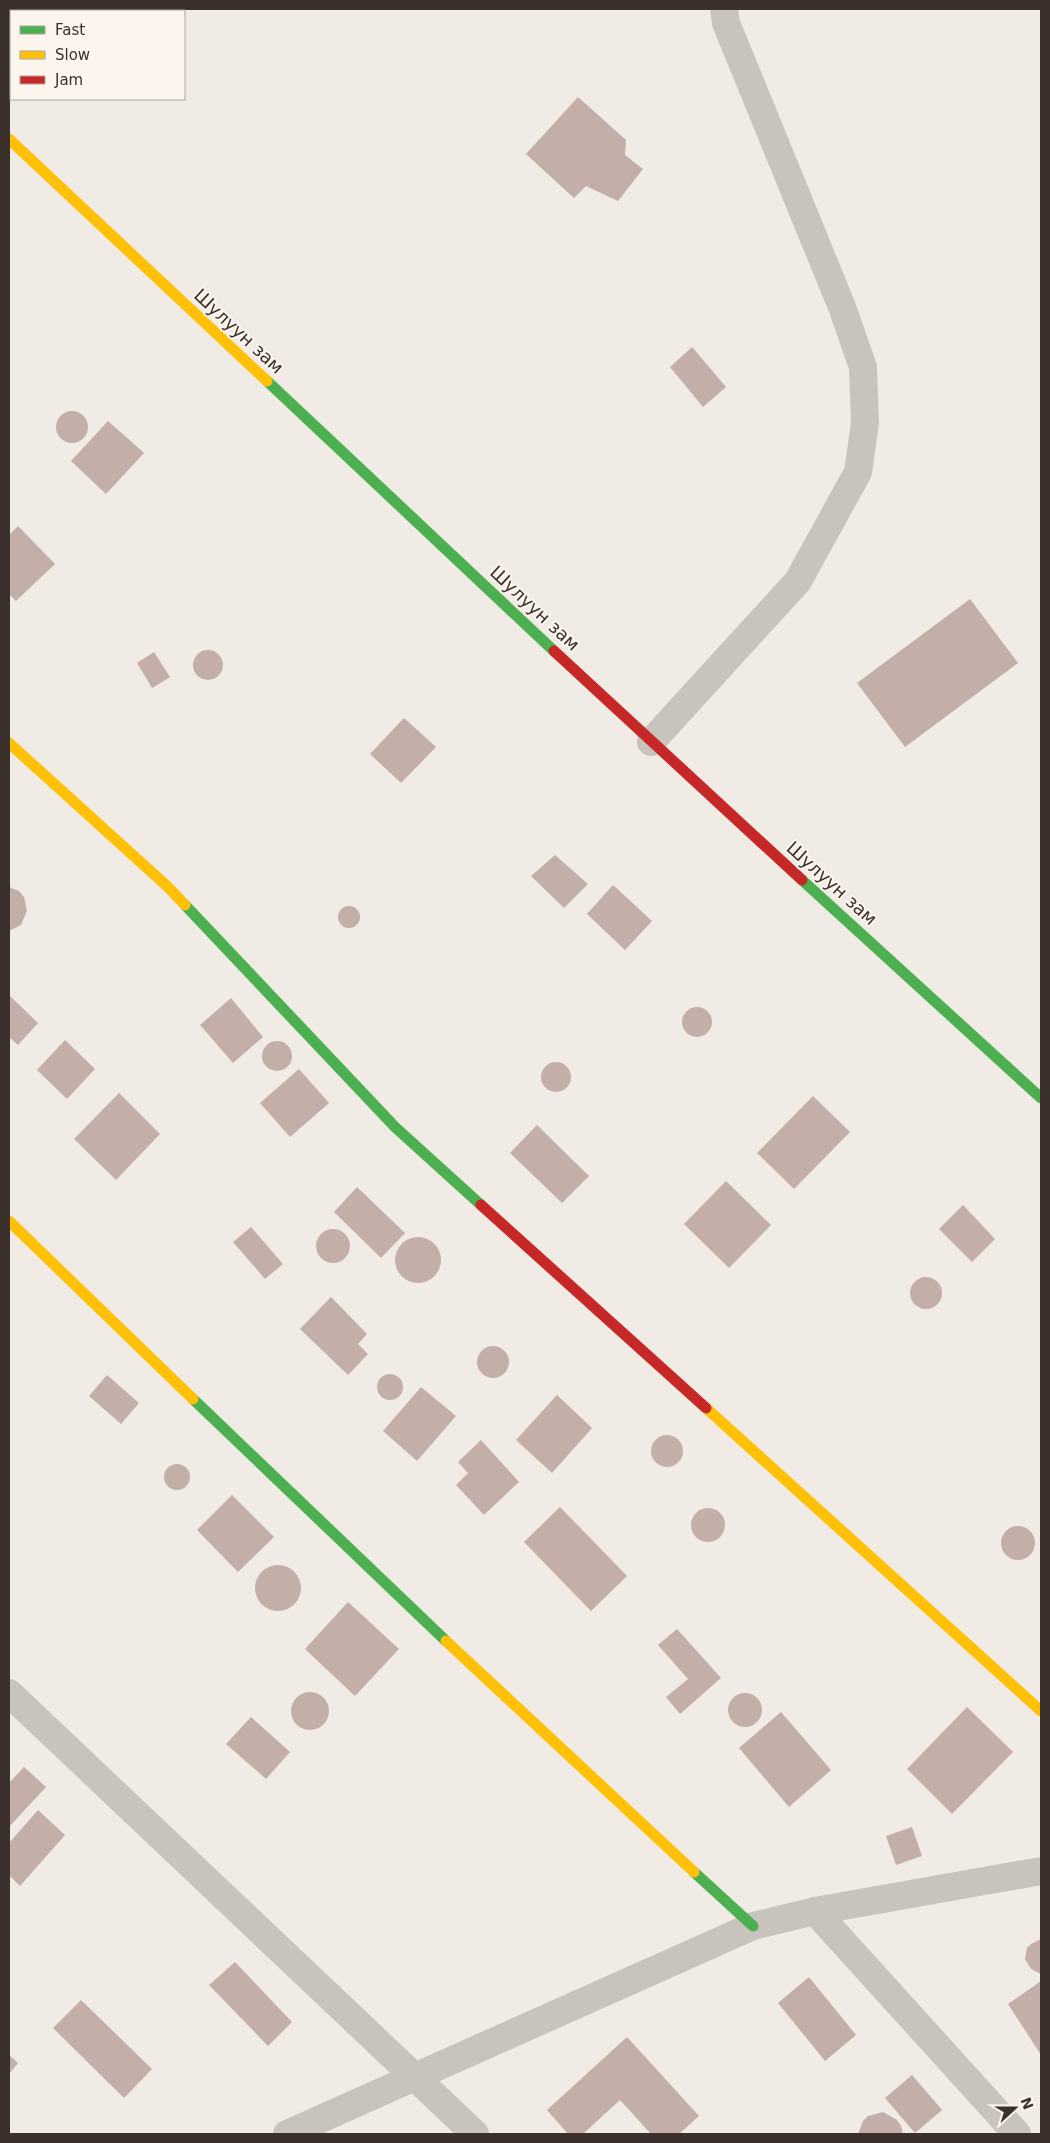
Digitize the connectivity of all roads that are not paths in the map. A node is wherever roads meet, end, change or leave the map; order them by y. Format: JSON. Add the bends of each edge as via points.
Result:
{"nodes":[{"id":1,"x":724,"y":9,"type":"edge"},
{"id":2,"x":9,"y":139,"type":"edge"},
{"id":3,"x":652,"y":742,"type":"junction"},
{"id":4,"x":9,"y":744,"type":"edge"},
{"id":5,"x":1041,"y":1098,"type":"edge"},
{"id":6,"x":9,"y":1222,"type":"edge"},
{"id":7,"x":9,"y":1693,"type":"edge"},
{"id":8,"x":1041,"y":1711,"type":"edge"},
{"id":9,"x":1041,"y":1872,"type":"edge"},
{"id":10,"x":814,"y":1911,"type":"junction"},
{"id":11,"x":753,"y":1926,"type":"junction"},
{"id":12,"x":416,"y":2078,"type":"junction"},
{"id":13,"x":287,"y":2134,"type":"edge"},
{"id":14,"x":475,"y":2134,"type":"edge"},
{"id":15,"x":1017,"y":2134,"type":"edge"}],
"edges":[{"from":1,"to":3,"type":"street","via":[[726,23],[863,367],[865,423],[858,472],[798,581]]},
{"from":2,"to":3,"type":"street","name":"Шулуун зам"},
{"from":3,"to":5,"type":"street","name":"Шулуун зам"},
{"from":4,"to":8,"type":"street","via":[[168,887],[395,1127]]},
{"from":6,"to":11,"type":"street","via":[[375,1575]]},
{"from":7,"to":12,"type":"street"},
{"from":9,"to":10,"type":"street"},
{"from":10,"to":11,"type":"street"},
{"from":10,"to":15,"type":"street"},
{"from":11,"to":12,"type":"street"},
{"from":12,"to":13,"type":"street"},
{"from":12,"to":14,"type":"street"}]}
